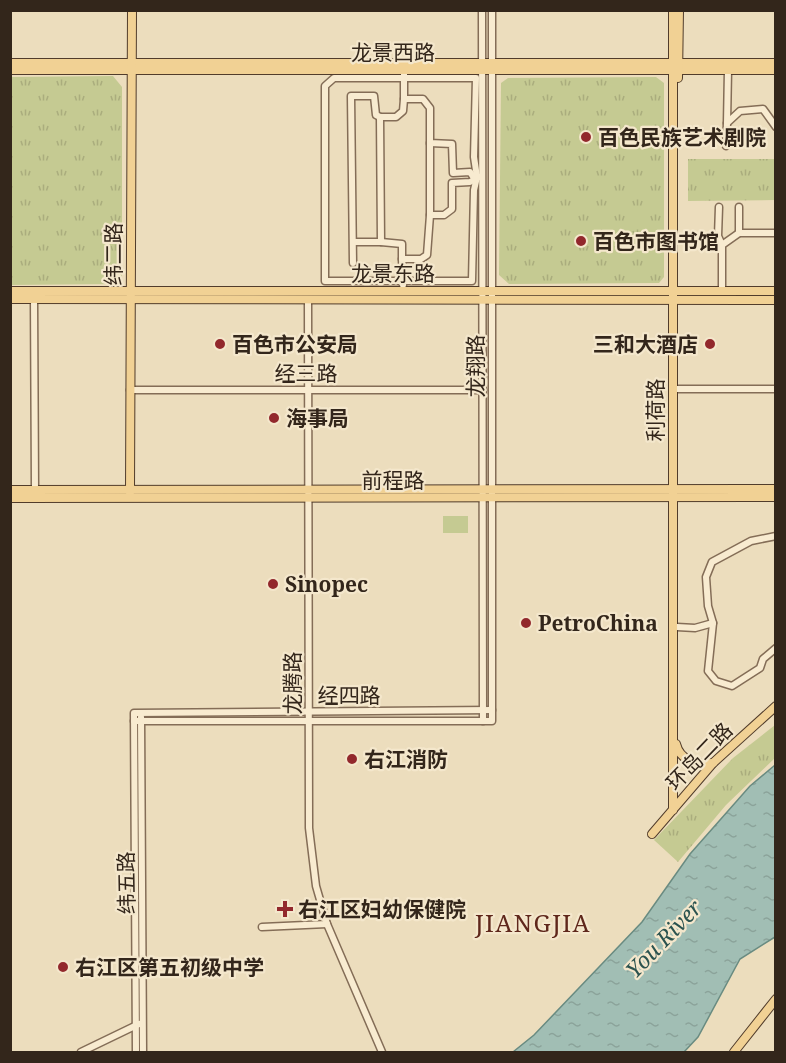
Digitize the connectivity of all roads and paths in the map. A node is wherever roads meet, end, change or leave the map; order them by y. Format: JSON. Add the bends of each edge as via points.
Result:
{"nodes":[{"id":1,"x":132,"y":10,"type":"edge"},
{"id":2,"x":482,"y":10,"type":"edge"},
{"id":3,"x":492,"y":10,"type":"edge"},
{"id":4,"x":673,"y":10,"type":"edge"},
{"id":5,"x":679,"y":10,"type":"edge"},
{"id":6,"x":10,"y":63,"type":"edge"},
{"id":7,"x":776,"y":63,"type":"edge"},
{"id":8,"x":132,"y":66,"type":"junction"},
{"id":9,"x":482,"y":66,"type":"junction"},
{"id":10,"x":492,"y":66,"type":"junction"},
{"id":11,"x":676,"y":66,"type":"junction"},
{"id":12,"x":10,"y":70,"type":"edge"},
{"id":13,"x":728,"y":70,"type":"junction"},
{"id":14,"x":776,"y":70,"type":"edge"},
{"id":15,"x":404,"y":75,"type":"junction"},
{"id":16,"x":404,"y":99,"type":"junction"},
{"id":17,"x":380,"y":117,"type":"junction"},
{"id":18,"x":727,"y":123,"type":"junction"},
{"id":19,"x":776,"y":127,"type":"edge"},
{"id":20,"x":430,"y":142,"type":"junction"},
{"id":21,"x":726,"y":146,"type":"dead end"},
{"id":22,"x":478,"y":177,"type":"junction"},
{"id":23,"x":719,"y":207,"type":"dead end"},
{"id":24,"x":739,"y":207,"type":"dead end"},
{"id":25,"x":430,"y":215,"type":"junction"},
{"id":26,"x":739,"y":233,"type":"junction"},
{"id":27,"x":776,"y":233,"type":"edge"},
{"id":28,"x":355,"y":242,"type":"junction"},
{"id":29,"x":381,"y":242,"type":"junction"},
{"id":30,"x":722,"y":245,"type":"junction"},
{"id":31,"x":402,"y":259,"type":"junction"},
{"id":32,"x":353,"y":263,"type":"dead end"},
{"id":33,"x":403,"y":287,"type":"junction"},
{"id":34,"x":10,"y":291,"type":"edge"},
{"id":35,"x":723,"y":291,"type":"junction"},
{"id":36,"x":776,"y":291,"type":"edge"},
{"id":37,"x":131,"y":295,"type":"junction"},
{"id":38,"x":483,"y":295,"type":"junction"},
{"id":39,"x":492,"y":296,"type":"junction"},
{"id":40,"x":675,"y":296,"type":"junction"},
{"id":41,"x":10,"y":299,"type":"edge"},
{"id":42,"x":34,"y":299,"type":"junction"},
{"id":43,"x":308,"y":300,"type":"junction"},
{"id":44,"x":776,"y":300,"type":"edge"},
{"id":45,"x":677,"y":389,"type":"junction"},
{"id":46,"x":776,"y":389,"type":"edge"},
{"id":47,"x":130,"y":390,"type":"junction"},
{"id":48,"x":308,"y":390,"type":"junction"},
{"id":49,"x":483,"y":390,"type":"junction"},
{"id":50,"x":776,"y":489,"type":"edge"},
{"id":51,"x":10,"y":490,"type":"edge"},
{"id":52,"x":35,"y":490,"type":"junction"},
{"id":53,"x":483,"y":493,"type":"junction"},
{"id":54,"x":492,"y":493,"type":"junction"},
{"id":55,"x":675,"y":493,"type":"junction"},
{"id":56,"x":130,"y":494,"type":"junction"},
{"id":57,"x":309,"y":494,"type":"junction"},
{"id":58,"x":776,"y":497,"type":"edge"},
{"id":59,"x":10,"y":498,"type":"edge"},
{"id":60,"x":776,"y":536,"type":"edge"},
{"id":61,"x":713,"y":623,"type":"junction"},
{"id":62,"x":677,"y":627,"type":"junction"},
{"id":63,"x":776,"y":648,"type":"edge"},
{"id":64,"x":776,"y":706,"type":"edge"},
{"id":65,"x":492,"y":710,"type":"junction"},
{"id":66,"x":483,"y":711,"type":"junction"},
{"id":67,"x":308,"y":712,"type":"junction"},
{"id":68,"x":138,"y":713,"type":"joint"},
{"id":69,"x":138,"y":721,"type":"junction"},
{"id":70,"x":308,"y":721,"type":"junction"},
{"id":71,"x":483,"y":722,"type":"junction"},
{"id":72,"x":492,"y":722,"type":"joint"},
{"id":73,"x":713,"y":763,"type":"junction"},
{"id":74,"x":673,"y":810,"type":"junction"},
{"id":75,"x":652,"y":834,"type":"dead end"},
{"id":76,"x":327,"y":924,"type":"junction"},
{"id":77,"x":262,"y":927,"type":"dead end"},
{"id":78,"x":776,"y":999,"type":"edge"},
{"id":79,"x":140,"y":1024,"type":"junction"},
{"id":80,"x":81,"y":1053,"type":"edge"},
{"id":81,"x":136,"y":1053,"type":"edge"},
{"id":82,"x":143,"y":1053,"type":"edge"},
{"id":83,"x":382,"y":1053,"type":"edge"},
{"id":84,"x":734,"y":1053,"type":"edge"}],
"edges":[{"from":1,"to":8,"type":"main road","name":"纬二路"},
{"from":2,"to":9,"type":"street","name":"龙翔路"},
{"from":3,"to":10,"type":"street","name":"龙翔路"},
{"from":4,"to":11,"type":"main road","name":"利荷路"},
{"from":5,"to":11,"type":"main road","name":"利荷路"},
{"from":6,"to":8,"type":"main road","name":"龙景西路"},
{"from":7,"to":11,"type":"main road","name":"龙景西路"},
{"from":8,"to":9,"type":"main road","name":"龙景西路"},
{"from":8,"to":12,"type":"main road","name":"龙景西路"},
{"from":8,"to":15,"type":"main road","name":"龙景西路"},
{"from":8,"to":37,"type":"main road","name":"纬二路"},
{"from":9,"to":10,"type":"main road","name":"龙景西路"},
{"from":9,"to":15,"type":"main road","name":"龙景西路"},
{"from":9,"to":22,"type":"street","name":"龙翔路"},
{"from":10,"to":11,"type":"main road","name":"龙景西路"},
{"from":10,"to":39,"type":"street","name":"龙翔路"},
{"from":11,"to":13,"type":"main road","name":"龙景西路"},
{"from":11,"to":40,"type":"main road","name":"利荷路"},
{"from":13,"to":14,"type":"main road","name":"龙景西路"},
{"from":13,"to":18,"type":"street"},
{"from":15,"to":16,"type":"street"},
{"from":15,"to":22,"type":"street","via":[[476,78],[474,157]]},
{"from":15,"to":33,"type":"street","via":[[334,78],[325,86],[325,281]]},
{"from":16,"to":17,"type":"street","via":[[403,111],[396,117]]},
{"from":16,"to":20,"type":"street","via":[[427,102]]},
{"from":17,"to":28,"type":"street","via":[[376,115],[374,96],[351,96]]},
{"from":17,"to":29,"type":"street"},
{"from":18,"to":19,"type":"street","via":[[740,111],[763,110]]},
{"from":18,"to":21,"type":"street"},
{"from":20,"to":22,"type":"street","via":[[452,144],[453,172],[470,172]]},
{"from":20,"to":25,"type":"street"},
{"from":22,"to":25,"type":"street","via":[[470,182],[452,183],[452,208],[444,215]]},
{"from":22,"to":33,"type":"street","via":[[474,190],[472,281]]},
{"from":22,"to":38,"type":"street","name":"龙翔路"},
{"from":23,"to":30,"type":"street","via":[[718,236]]},
{"from":24,"to":26,"type":"street"},
{"from":25,"to":31,"type":"street","via":[[427,255]]},
{"from":26,"to":27,"type":"street"},
{"from":26,"to":30,"type":"street"},
{"from":28,"to":29,"type":"street"},
{"from":28,"to":32,"type":"street"},
{"from":29,"to":31,"type":"street","via":[[402,244]]},
{"from":30,"to":35,"type":"street"},
{"from":31,"to":33,"type":"street"},
{"from":33,"to":37,"type":"main road","name":"龙景东路"},
{"from":33,"to":38,"type":"main road","name":"龙景东路"},
{"from":34,"to":37,"type":"main road","name":"龙景东路"},
{"from":35,"to":36,"type":"main road","name":"龙景东路"},
{"from":35,"to":40,"type":"main road","name":"龙景东路"},
{"from":37,"to":42,"type":"main road","name":"龙景东路"},
{"from":37,"to":43,"type":"main road","name":"龙景东路"},
{"from":37,"to":47,"type":"main road","name":"纬二路"},
{"from":38,"to":39,"type":"main road","name":"龙景东路"},
{"from":38,"to":43,"type":"main road","name":"龙景东路"},
{"from":38,"to":49,"type":"street","name":"龙翔路"},
{"from":39,"to":40,"type":"main road","name":"龙景东路"},
{"from":39,"to":54,"type":"street","name":"龙翔路"},
{"from":40,"to":44,"type":"main road","name":"龙景东路"},
{"from":40,"to":45,"type":"main road","name":"利荷路"},
{"from":40,"to":55,"type":"main road","name":"利荷路"},
{"from":41,"to":42,"type":"main road","name":"龙景东路"},
{"from":42,"to":52,"type":"street"},
{"from":43,"to":48,"type":"street","name":"龙腾路"},
{"from":45,"to":46,"type":"street"},
{"from":45,"to":55,"type":"main road","name":"利荷路"},
{"from":47,"to":48,"type":"street","name":"经三路"},
{"from":47,"to":56,"type":"main road","name":"纬二路"},
{"from":48,"to":49,"type":"street","name":"经三路"},
{"from":48,"to":57,"type":"street","name":"龙腾路"},
{"from":49,"to":53,"type":"street","name":"龙翔路"},
{"from":50,"to":55,"type":"main road","name":"前程路"},
{"from":51,"to":52,"type":"main road","name":"前程路"},
{"from":52,"to":56,"type":"main road","name":"前程路"},
{"from":53,"to":54,"type":"main road","name":"前程路"},
{"from":53,"to":57,"type":"main road","name":"前程路"},
{"from":53,"to":66,"type":"street","name":"龙翔路"},
{"from":54,"to":55,"type":"main road","name":"前程路"},
{"from":54,"to":65,"type":"street","name":"龙翔路"},
{"from":55,"to":58,"type":"main road","name":"前程路"},
{"from":55,"to":62,"type":"main road","name":"利荷路"},
{"from":55,"to":74,"type":"main road","name":"利荷路"},
{"from":56,"to":57,"type":"main road","name":"前程路"},
{"from":56,"to":59,"type":"main road","name":"前程路"},
{"from":57,"to":67,"type":"street","name":"龙腾路"},
{"from":60,"to":61,"type":"street","via":[[751,541],[712,562],[706,577]]},
{"from":61,"to":62,"type":"street"},
{"from":61,"to":63,"type":"street","via":[[708,671],[716,681],[732,686],[744,680]]},
{"from":62,"to":73,"type":"main road","name":"利荷路","via":[[678,751],[694,763]]},
{"from":64,"to":73,"type":"main road","name":"环岛二路"},
{"from":65,"to":66,"type":"street","name":"经四路"},
{"from":65,"to":72,"type":"street","name":"龙翔路"},
{"from":66,"to":67,"type":"street","name":"经四路"},
{"from":66,"to":71,"type":"street","name":"龙翔路"},
{"from":67,"to":68,"type":"street","name":"经四路"},
{"from":67,"to":70,"type":"street","name":"龙腾路"},
{"from":68,"to":69,"type":"street","name":"纬五路"},
{"from":69,"to":70,"type":"street","name":"经四路"},
{"from":69,"to":79,"type":"street","name":"纬五路"},
{"from":70,"to":71,"type":"street","name":"经四路"},
{"from":70,"to":76,"type":"street","name":"龙腾路","via":[[309,828],[316,886]]},
{"from":71,"to":72,"type":"street","name":"经四路"},
{"from":73,"to":74,"type":"main road","name":"环岛二路"},
{"from":74,"to":75,"type":"main road","name":"环岛二路"},
{"from":76,"to":77,"type":"street"},
{"from":76,"to":83,"type":"street","name":"龙腾路"},
{"from":78,"to":84,"type":"main road"},
{"from":79,"to":80,"type":"street"},
{"from":79,"to":81,"type":"street","name":"纬五路"},
{"from":79,"to":82,"type":"street","name":"纬五路"}]}
